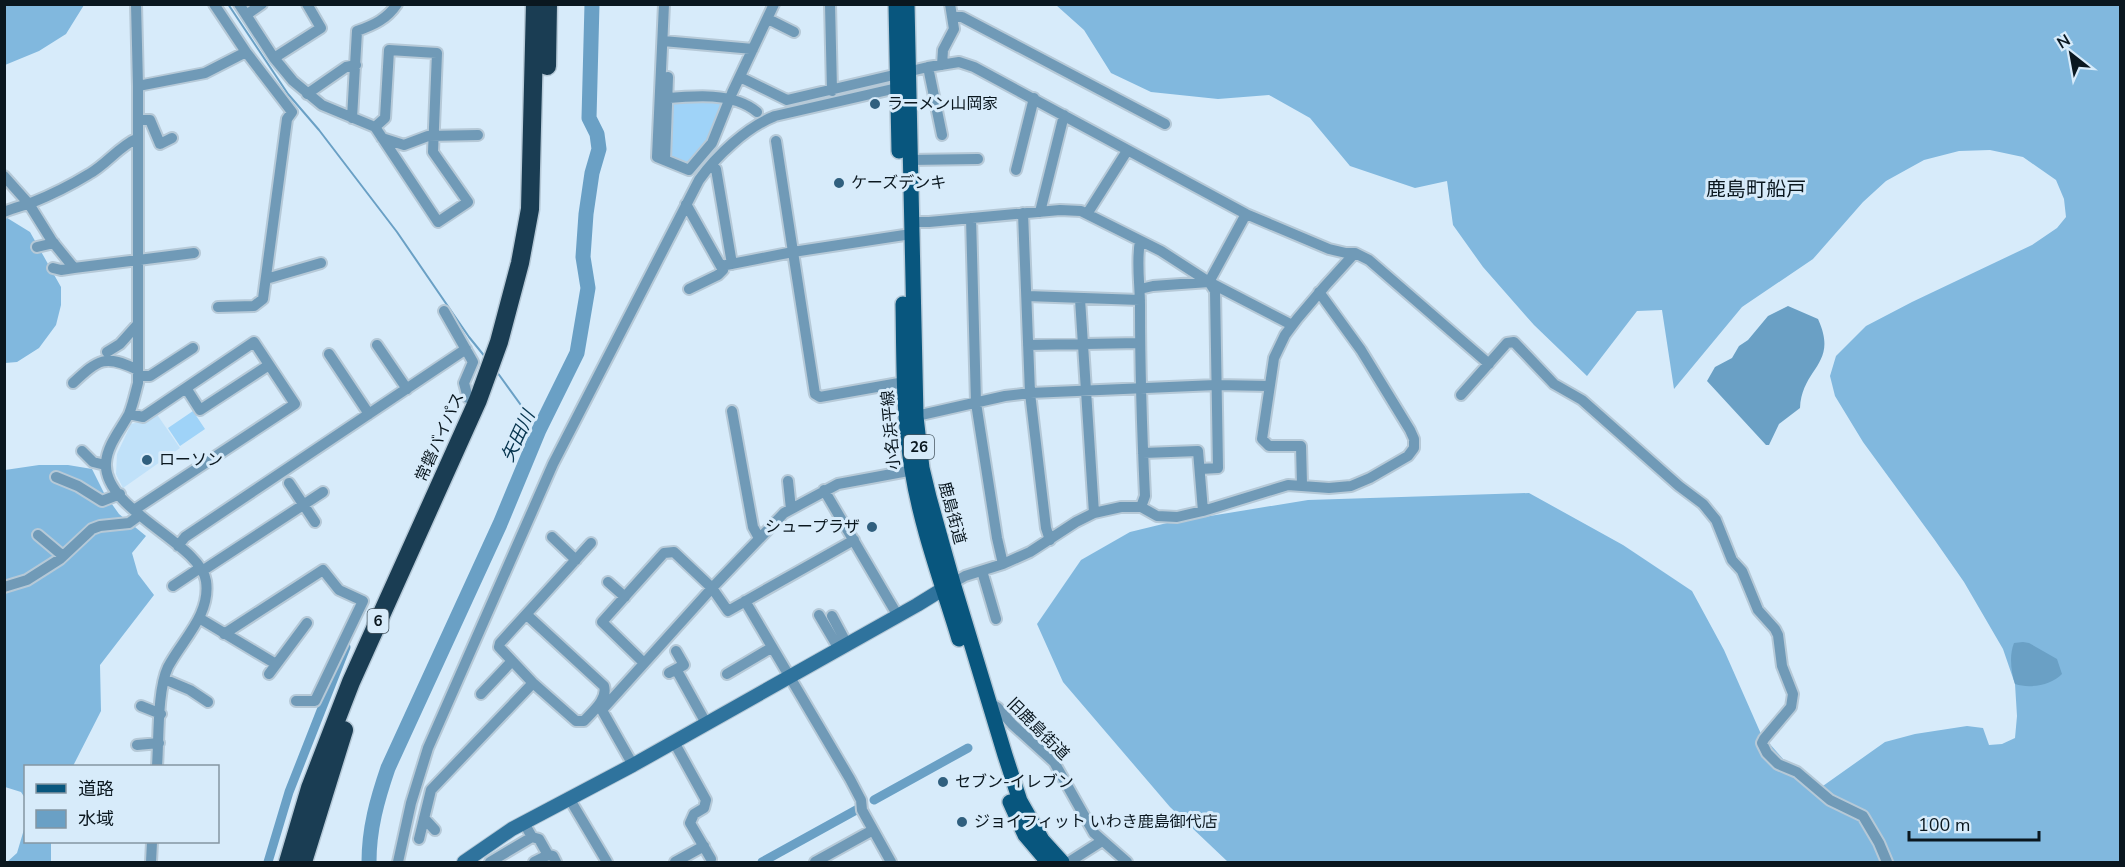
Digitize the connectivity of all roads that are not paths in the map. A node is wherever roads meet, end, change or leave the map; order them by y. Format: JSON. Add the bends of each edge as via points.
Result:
{"nodes":[{"id":1,"x":136,"y":4,"type":"edge"},
{"id":2,"x":214,"y":4,"type":"edge"},
{"id":3,"x":239,"y":4,"type":"edge"},
{"id":4,"x":262,"y":4,"type":"edge"},
{"id":5,"x":307,"y":4,"type":"edge"},
{"id":6,"x":397,"y":4,"type":"edge"},
{"id":7,"x":535,"y":4,"type":"edge"},
{"id":8,"x":548,"y":4,"type":"edge"},
{"id":9,"x":664,"y":4,"type":"edge"},
{"id":10,"x":670,"y":4,"type":"edge"},
{"id":11,"x":774,"y":4,"type":"edge"},
{"id":12,"x":830,"y":4,"type":"edge"},
{"id":13,"x":896,"y":4,"type":"edge"},
{"id":14,"x":907,"y":4,"type":"edge"},
{"id":15,"x":950,"y":4,"type":"edge"},
{"id":16,"x":246,"y":15,"type":"junction"},
{"id":17,"x":952,"y":17,"type":"junction"},
{"id":18,"x":768,"y":19,"type":"junction"},
{"id":19,"x":794,"y":32,"type":"dead end"},
{"id":20,"x":666,"y":41,"type":"junction"},
{"id":21,"x":753,"y":49,"type":"junction"},
{"id":22,"x":246,"y":52,"type":"junction"},
{"id":23,"x":274,"y":58,"type":"junction"},
{"id":24,"x":356,"y":65,"type":"junction"},
{"id":25,"x":942,"y":65,"type":"junction"},
{"id":26,"x":928,"y":67,"type":"junction"},
{"id":27,"x":740,"y":77,"type":"junction"},
{"id":28,"x":901,"y":77,"type":"junction"},
{"id":29,"x":138,"y":86,"type":"junction"},
{"id":30,"x":832,"y":91,"type":"junction"},
{"id":31,"x":307,"y":94,"type":"junction"},
{"id":32,"x":663,"y":98,"type":"junction"},
{"id":33,"x":1034,"y":98,"type":"junction"},
{"id":34,"x":730,"y":99,"type":"junction"},
{"id":35,"x":757,"y":112,"type":"dead end"},
{"id":36,"x":1064,"y":115,"type":"junction"},
{"id":37,"x":352,"y":118,"type":"junction"},
{"id":38,"x":138,"y":120,"type":"junction"},
{"id":39,"x":1165,"y":124,"type":"dead end"},
{"id":40,"x":375,"y":128,"type":"junction"},
{"id":41,"x":478,"y":135,"type":"dead end"},
{"id":42,"x":942,"y":135,"type":"dead end"},
{"id":43,"x":434,"y":136,"type":"junction"},
{"id":44,"x":138,"y":138,"type":"junction"},
{"id":45,"x":172,"y":138,"type":"dead end"},
{"id":46,"x":382,"y":138,"type":"junction"},
{"id":47,"x":776,"y":141,"type":"dead end"},
{"id":48,"x":1127,"y":151,"type":"junction"},
{"id":49,"x":978,"y":159,"type":"dead end"},
{"id":50,"x":909,"y":160,"type":"junction"},
{"id":51,"x":716,"y":169,"type":"dead end"},
{"id":52,"x":1016,"y":170,"type":"dead end"},
{"id":53,"x":4,"y":176,"type":"edge"},
{"id":54,"x":29,"y":204,"type":"junction"},
{"id":55,"x":686,"y":204,"type":"junction"},
{"id":56,"x":4,"y":212,"type":"edge"},
{"id":57,"x":1041,"y":212,"type":"junction"},
{"id":58,"x":1023,"y":213,"type":"junction"},
{"id":59,"x":1087,"y":214,"type":"junction"},
{"id":60,"x":1246,"y":214,"type":"junction"},
{"id":61,"x":971,"y":218,"type":"junction"},
{"id":62,"x":908,"y":230,"type":"junction"},
{"id":63,"x":1140,"y":241,"type":"junction"},
{"id":64,"x":54,"y":243,"type":"junction"},
{"id":65,"x":37,"y":247,"type":"dead end"},
{"id":66,"x":793,"y":252,"type":"junction"},
{"id":67,"x":194,"y":253,"type":"dead end"},
{"id":68,"x":1355,"y":253,"type":"junction"},
{"id":69,"x":137,"y":261,"type":"junction"},
{"id":70,"x":321,"y":263,"type":"dead end"},
{"id":71,"x":726,"y":265,"type":"junction"},
{"id":72,"x":53,"y":268,"type":"dead end"},
{"id":73,"x":74,"y":268,"type":"junction"},
{"id":74,"x":266,"y":279,"type":"junction"},
{"id":75,"x":1209,"y":282,"type":"junction"},
{"id":76,"x":689,"y":289,"type":"dead end"},
{"id":77,"x":1319,"y":292,"type":"junction"},
{"id":78,"x":1140,"y":294,"type":"junction"},
{"id":79,"x":1027,"y":296,"type":"junction"},
{"id":80,"x":1080,"y":299,"type":"junction"},
{"id":81,"x":218,"y":307,"type":"dead end"},
{"id":82,"x":444,"y":311,"type":"dead end"},
{"id":83,"x":137,"y":325,"type":"junction"},
{"id":84,"x":1292,"y":325,"type":"junction"},
{"id":85,"x":1140,"y":343,"type":"junction"},
{"id":86,"x":1083,"y":344,"type":"junction"},
{"id":87,"x":377,"y":345,"type":"dead end"},
{"id":88,"x":1029,"y":345,"type":"junction"},
{"id":89,"x":193,"y":348,"type":"dead end"},
{"id":90,"x":503,"y":348,"type":"junction"},
{"id":91,"x":466,"y":349,"type":"junction"},
{"id":92,"x":107,"y":352,"type":"dead end"},
{"id":93,"x":329,"y":354,"type":"dead end"},
{"id":94,"x":1489,"y":363,"type":"junction"},
{"id":95,"x":269,"y":365,"type":"junction"},
{"id":96,"x":138,"y":373,"type":"junction"},
{"id":97,"x":73,"y":383,"type":"dead end"},
{"id":98,"x":899,"y":383,"type":"dead end"},
{"id":99,"x":1216,"y":385,"type":"junction"},
{"id":100,"x":1269,"y":386,"type":"junction"},
{"id":101,"x":186,"y":388,"type":"junction"},
{"id":102,"x":1140,"y":388,"type":"junction"},
{"id":103,"x":406,"y":389,"type":"junction"},
{"id":104,"x":1085,"y":391,"type":"junction"},
{"id":105,"x":1030,"y":393,"type":"junction"},
{"id":106,"x":484,"y":394,"type":"junction"},
{"id":107,"x":1461,"y":395,"type":"dead end"},
{"id":108,"x":976,"y":403,"type":"junction"},
{"id":109,"x":732,"y":411,"type":"dead end"},
{"id":110,"x":129,"y":414,"type":"junction"},
{"id":111,"x":369,"y":414,"type":"junction"},
{"id":112,"x":911,"y":418,"type":"junction"},
{"id":113,"x":81,"y":451,"type":"dead end"},
{"id":114,"x":1143,"y":453,"type":"junction"},
{"id":115,"x":105,"y":465,"type":"junction"},
{"id":116,"x":1200,"y":469,"type":"junction"},
{"id":117,"x":917,"y":470,"type":"junction"},
{"id":118,"x":56,"y":477,"type":"dead end"},
{"id":119,"x":788,"y":481,"type":"dead end"},
{"id":120,"x":288,"y":483,"type":"dead end"},
{"id":121,"x":1302,"y":485,"type":"junction"},
{"id":122,"x":824,"y":490,"type":"junction"},
{"id":123,"x":322,"y":492,"type":"dead end"},
{"id":124,"x":120,"y":494,"type":"junction"},
{"id":125,"x":303,"y":504,"type":"junction"},
{"id":126,"x":1141,"y":507,"type":"junction"},
{"id":127,"x":791,"y":509,"type":"junction"},
{"id":128,"x":1203,"y":511,"type":"junction"},
{"id":129,"x":137,"y":513,"type":"junction"},
{"id":130,"x":1094,"y":513,"type":"junction"},
{"id":131,"x":315,"y":522,"type":"dead end"},
{"id":132,"x":38,"y":535,"type":"dead end"},
{"id":133,"x":552,"y":537,"type":"dead end"},
{"id":134,"x":759,"y":538,"type":"junction"},
{"id":135,"x":854,"y":540,"type":"junction"},
{"id":136,"x":1050,"y":540,"type":"junction"},
{"id":137,"x":591,"y":543,"type":"dead end"},
{"id":138,"x":178,"y":546,"type":"junction"},
{"id":139,"x":63,"y":556,"type":"junction"},
{"id":140,"x":576,"y":560,"type":"junction"},
{"id":141,"x":1003,"y":564,"type":"junction"},
{"id":142,"x":201,"y":570,"type":"junction"},
{"id":143,"x":982,"y":571,"type":"junction"},
{"id":144,"x":608,"y":582,"type":"dead end"},
{"id":145,"x":172,"y":586,"type":"dead end"},
{"id":146,"x":948,"y":586,"type":"junction"},
{"id":147,"x":4,"y":587,"type":"edge"},
{"id":148,"x":712,"y":588,"type":"junction"},
{"id":149,"x":625,"y":597,"type":"junction"},
{"id":150,"x":745,"y":601,"type":"junction"},
{"id":151,"x":527,"y":615,"type":"junction"},
{"id":152,"x":819,"y":615,"type":"dead end"},
{"id":153,"x":832,"y":616,"type":"dead end"},
{"id":154,"x":898,"y":616,"type":"junction"},
{"id":155,"x":199,"y":618,"type":"junction"},
{"id":156,"x":996,"y":619,"type":"dead end"},
{"id":157,"x":307,"y":623,"type":"dead end"},
{"id":158,"x":224,"y":634,"type":"junction"},
{"id":159,"x":843,"y":646,"type":"junction"},
{"id":160,"x":771,"y":648,"type":"junction"},
{"id":161,"x":676,"y":651,"type":"dead end"},
{"id":162,"x":512,"y":661,"type":"junction"},
{"id":163,"x":644,"y":662,"type":"junction"},
{"id":164,"x":276,"y":664,"type":"junction"},
{"id":165,"x":268,"y":674,"type":"dead end"},
{"id":166,"x":727,"y":674,"type":"dead end"},
{"id":167,"x":789,"y":676,"type":"junction"},
{"id":168,"x":164,"y":679,"type":"junction"},
{"id":169,"x":533,"y":682,"type":"junction"},
{"id":170,"x":481,"y":694,"type":"dead end"},
{"id":171,"x":296,"y":701,"type":"dead end"},
{"id":172,"x":208,"y":702,"type":"dead end"},
{"id":173,"x":141,"y":706,"type":"dead end"},
{"id":174,"x":600,"y":707,"type":"junction"},
{"id":175,"x":989,"y":707,"type":"junction"},
{"id":176,"x":161,"y":714,"type":"junction"},
{"id":177,"x":706,"y":723,"type":"junction"},
{"id":178,"x":674,"y":742,"type":"junction"},
{"id":179,"x":159,"y":743,"type":"junction"},
{"id":180,"x":137,"y":745,"type":"dead end"},
{"id":181,"x":157,"y":765,"type":"edge"},
{"id":182,"x":633,"y":765,"type":"junction"},
{"id":183,"x":569,"y":798,"type":"junction"},
{"id":184,"x":424,"y":818,"type":"junction"},
{"id":185,"x":524,"y":823,"type":"junction"},
{"id":186,"x":435,"y":830,"type":"dead end"},
{"id":187,"x":873,"y":830,"type":"junction"},
{"id":188,"x":532,"y":837,"type":"junction"},
{"id":189,"x":419,"y":839,"type":"dead end"},
{"id":190,"x":1102,"y":841,"type":"junction"},
{"id":191,"x":152,"y":843,"type":"edge"},
{"id":192,"x":491,"y":843,"type":"junction"},
{"id":193,"x":704,"y":846,"type":"junction"},
{"id":194,"x":552,"y":859,"type":"edge"},
{"id":195,"x":711,"y":859,"type":"dead end"},
{"id":196,"x":500,"y":860,"type":"edge"},
{"id":197,"x":1057,"y":861,"type":"edge"},
{"id":198,"x":151,"y":862,"type":"edge"},
{"id":199,"x":288,"y":862,"type":"edge"},
{"id":200,"x":303,"y":862,"type":"edge"},
{"id":201,"x":398,"y":862,"type":"edge"},
{"id":202,"x":464,"y":862,"type":"edge"},
{"id":203,"x":490,"y":862,"type":"edge"},
{"id":204,"x":534,"y":862,"type":"edge"},
{"id":205,"x":607,"y":862,"type":"edge"},
{"id":206,"x":675,"y":862,"type":"edge"},
{"id":207,"x":815,"y":862,"type":"edge"},
{"id":208,"x":891,"y":862,"type":"edge"},
{"id":209,"x":1127,"y":862,"type":"edge"},
{"id":210,"x":1887,"y":862,"type":"edge"}],
"edges":[{"from":1,"to":29,"type":"street"},
{"from":2,"to":22,"type":"street"},
{"from":3,"to":16,"type":"street"},
{"from":4,"to":16,"type":"street"},
{"from":5,"to":23,"type":"street","via":[[321,28]]},
{"from":6,"to":24,"type":"street","via":[[380,22],[357,32]]},
{"from":7,"to":90,"type":"highway","name":"常磐バイパス","number":"6","via":[[530,209]]},
{"from":8,"to":90,"type":"highway","name":"常磐バイパス","number":"6","via":[[541,211],[532,268]]},
{"from":9,"to":20,"type":"street"},
{"from":10,"to":20,"type":"street"},
{"from":11,"to":18,"type":"street"},
{"from":12,"to":30,"type":"street"},
{"from":13,"to":28,"type":"main road","name":"小名浜平線","number":"26"},
{"from":14,"to":28,"type":"main road","number":"26"},
{"from":15,"to":17,"type":"street"},
{"from":16,"to":23,"type":"street"},
{"from":17,"to":25,"type":"street","via":[[954,29]]},
{"from":17,"to":39,"type":"street","via":[[962,17]]},
{"from":18,"to":19,"type":"street"},
{"from":18,"to":21,"type":"street"},
{"from":20,"to":21,"type":"street"},
{"from":20,"to":32,"type":"street"},
{"from":21,"to":27,"type":"street"},
{"from":22,"to":29,"type":"street","via":[[205,73]]},
{"from":22,"to":74,"type":"street","via":[[292,111],[287,119]]},
{"from":23,"to":31,"type":"street"},
{"from":24,"to":31,"type":"street","via":[[346,67]]},
{"from":24,"to":37,"type":"street"},
{"from":25,"to":26,"type":"street"},
{"from":25,"to":33,"type":"street","via":[[959,62],[974,67]]},
{"from":26,"to":28,"type":"street"},
{"from":26,"to":42,"type":"street"},
{"from":27,"to":30,"type":"street","via":[[787,100]]},
{"from":27,"to":34,"type":"street"},
{"from":28,"to":30,"type":"street"},
{"from":28,"to":50,"type":"main road","number":"26"},
{"from":28,"to":55,"type":"street","via":[[764,120],[716,159]]},
{"from":28,"to":62,"type":"main road","name":"小名浜平線","number":"26"},
{"from":29,"to":38,"type":"street"},
{"from":31,"to":37,"type":"street"},
{"from":32,"to":34,"type":"street"},
{"from":32,"to":34,"type":"street","via":[[657,157],[689,170],[712,143]]},
{"from":33,"to":36,"type":"street"},
{"from":33,"to":52,"type":"street"},
{"from":34,"to":35,"type":"street"},
{"from":36,"to":48,"type":"street"},
{"from":36,"to":57,"type":"street"},
{"from":37,"to":40,"type":"street"},
{"from":38,"to":44,"type":"street"},
{"from":38,"to":45,"type":"street","via":[[150,120],[160,144]]},
{"from":40,"to":43,"type":"street","via":[[385,118],[389,50],[437,53]]},
{"from":40,"to":46,"type":"street"},
{"from":41,"to":43,"type":"street"},
{"from":43,"to":46,"type":"street","via":[[404,145]]},
{"from":43,"to":46,"type":"street","via":[[434,152],[468,202],[438,222]]},
{"from":44,"to":54,"type":"street","via":[[91,173]]},
{"from":44,"to":69,"type":"street"},
{"from":47,"to":66,"type":"street"},
{"from":48,"to":59,"type":"street"},
{"from":48,"to":60,"type":"street"},
{"from":49,"to":50,"type":"street"},
{"from":50,"to":62,"type":"main road","number":"26"},
{"from":51,"to":71,"type":"street"},
{"from":53,"to":54,"type":"street"},
{"from":54,"to":56,"type":"street"},
{"from":54,"to":64,"type":"street"},
{"from":55,"to":71,"type":"street"},
{"from":55,"to":201,"type":"street","via":[[553,464],[434,733],[421,766]]},
{"from":57,"to":58,"type":"street"},
{"from":57,"to":59,"type":"street"},
{"from":58,"to":61,"type":"street"},
{"from":58,"to":79,"type":"street"},
{"from":59,"to":63,"type":"street"},
{"from":60,"to":68,"type":"street","via":[[1329,249]]},
{"from":60,"to":75,"type":"street"},
{"from":61,"to":62,"type":"street"},
{"from":61,"to":108,"type":"street"},
{"from":62,"to":66,"type":"street"},
{"from":62,"to":112,"type":"main road","name":"小名浜平線","number":"26"},
{"from":63,"to":75,"type":"street"},
{"from":63,"to":78,"type":"street"},
{"from":64,"to":65,"type":"street"},
{"from":64,"to":73,"type":"street"},
{"from":66,"to":71,"type":"street"},
{"from":66,"to":98,"type":"street","via":[[815,394],[820,398]]},
{"from":67,"to":69,"type":"street"},
{"from":68,"to":77,"type":"street"},
{"from":68,"to":94,"type":"street","via":[[1369,260]]},
{"from":69,"to":73,"type":"street"},
{"from":69,"to":83,"type":"street"},
{"from":70,"to":74,"type":"street"},
{"from":71,"to":76,"type":"street","via":[[722,273]]},
{"from":72,"to":73,"type":"street"},
{"from":74,"to":81,"type":"street","via":[[259,304]]},
{"from":75,"to":78,"type":"street","via":[[1153,286]]},
{"from":75,"to":84,"type":"street"},
{"from":75,"to":99,"type":"street","via":[[1215,291]]},
{"from":77,"to":84,"type":"street"},
{"from":77,"to":121,"type":"street","via":[[1399,412],[1414,439],[1414,448],[1408,456],[1352,486]]},
{"from":78,"to":80,"type":"street"},
{"from":78,"to":85,"type":"street"},
{"from":79,"to":80,"type":"street"},
{"from":79,"to":88,"type":"street"},
{"from":80,"to":86,"type":"street"},
{"from":82,"to":91,"type":"street"},
{"from":83,"to":92,"type":"street"},
{"from":83,"to":96,"type":"street"},
{"from":84,"to":100,"type":"street","via":[[1274,358]]},
{"from":85,"to":86,"type":"street"},
{"from":85,"to":102,"type":"street"},
{"from":86,"to":88,"type":"street"},
{"from":86,"to":104,"type":"street"},
{"from":87,"to":103,"type":"street"},
{"from":88,"to":105,"type":"street"},
{"from":89,"to":96,"type":"street","via":[[150,376]]},
{"from":90,"to":106,"type":"highway","name":"常磐バイパス","number":"6"},
{"from":91,"to":103,"type":"street"},
{"from":91,"to":106,"type":"street","via":[[473,363],[464,383],[468,398]]},
{"from":93,"to":111,"type":"street"},
{"from":94,"to":107,"type":"street"},
{"from":94,"to":210,"type":"street","via":[[1507,343],[1517,344],[1554,384],[1582,400],[1709,511],[1758,610],[1778,635],[1782,666],[1793,694],[1791,707],[1764,739],[1764,748],[1778,764],[1797,772],[1830,800],[1863,816]]},
{"from":95,"to":101,"type":"street","via":[[200,410]]},
{"from":95,"to":101,"type":"street","via":[[254,342]]},
{"from":95,"to":129,"type":"street","via":[[295,404]]},
{"from":96,"to":97,"type":"street","via":[[108,359]]},
{"from":96,"to":110,"type":"street"},
{"from":99,"to":100,"type":"street"},
{"from":99,"to":102,"type":"street"},
{"from":99,"to":116,"type":"street","via":[[1218,468]]},
{"from":100,"to":121,"type":"street","via":[[1262,439],[1269,446],[1301,446]]},
{"from":101,"to":110,"type":"street","via":[[143,417]]},
{"from":102,"to":104,"type":"street"},
{"from":102,"to":114,"type":"street"},
{"from":103,"to":111,"type":"street"},
{"from":104,"to":105,"type":"street"},
{"from":104,"to":130,"type":"street"},
{"from":105,"to":108,"type":"street"},
{"from":105,"to":136,"type":"street"},
{"from":106,"to":199,"type":"highway","name":"常磐バイパス","number":"6","via":[[351,682],[310,788]]},
{"from":106,"to":200,"type":"highway","name":"常磐バイパス","number":"6","via":[[358,695]]},
{"from":108,"to":112,"type":"street"},
{"from":108,"to":141,"type":"street"},
{"from":109,"to":134,"type":"street","via":[[753,527]]},
{"from":110,"to":115,"type":"street","via":[[111,444]]},
{"from":111,"to":138,"type":"street","via":[[185,537]]},
{"from":112,"to":117,"type":"main road","name":"小名浜平線","number":"26"},
{"from":113,"to":115,"type":"street","via":[[93,462]]},
{"from":114,"to":116,"type":"street","via":[[1197,451]]},
{"from":114,"to":126,"type":"street","via":[[1145,496]]},
{"from":115,"to":124,"type":"street"},
{"from":116,"to":128,"type":"street"},
{"from":117,"to":122,"type":"street"},
{"from":117,"to":146,"type":"main road","name":"小名浜平線","number":"26","via":[[930,546]]},
{"from":118,"to":124,"type":"street","via":[[102,501]]},
{"from":119,"to":127,"type":"street"},
{"from":120,"to":125,"type":"street"},
{"from":121,"to":128,"type":"street","via":[[1288,485]]},
{"from":122,"to":127,"type":"street"},
{"from":122,"to":135,"type":"street"},
{"from":123,"to":125,"type":"street"},
{"from":124,"to":129,"type":"street"},
{"from":125,"to":131,"type":"street"},
{"from":125,"to":142,"type":"street"},
{"from":126,"to":128,"type":"street","via":[[1157,516],[1177,517]]},
{"from":126,"to":130,"type":"street"},
{"from":127,"to":134,"type":"street"},
{"from":129,"to":138,"type":"street"},
{"from":129,"to":139,"type":"street","via":[[129,523],[92,529]]},
{"from":130,"to":136,"type":"street"},
{"from":132,"to":139,"type":"street"},
{"from":133,"to":140,"type":"street"},
{"from":134,"to":148,"type":"street"},
{"from":135,"to":150,"type":"street"},
{"from":135,"to":154,"type":"street"},
{"from":136,"to":141,"type":"street"},
{"from":137,"to":140,"type":"street"},
{"from":138,"to":142,"type":"street"},
{"from":139,"to":147,"type":"street","via":[[27,580]]},
{"from":140,"to":151,"type":"street"},
{"from":141,"to":143,"type":"street"},
{"from":142,"to":145,"type":"street"},
{"from":142,"to":155,"type":"street","via":[[206,589]]},
{"from":143,"to":146,"type":"street"},
{"from":143,"to":156,"type":"street"},
{"from":144,"to":149,"type":"street"},
{"from":146,"to":154,"type":"street"},
{"from":146,"to":175,"type":"main road","number":"26"},
{"from":146,"to":197,"type":"main road","name":"小名浜平線","number":"26","via":[[1013,808],[1025,835]]},
{"from":148,"to":149,"type":"street","via":[[674,552],[664,553]]},
{"from":148,"to":150,"type":"street","via":[[728,611]]},
{"from":148,"to":163,"type":"street"},
{"from":149,"to":163,"type":"street","via":[[602,622]]},
{"from":150,"to":160,"type":"street"},
{"from":151,"to":162,"type":"street","via":[[500,644]]},
{"from":151,"to":174,"type":"street","via":[[604,686]]},
{"from":152,"to":159,"type":"street"},
{"from":153,"to":159,"type":"street"},
{"from":154,"to":159,"type":"street"},
{"from":155,"to":158,"type":"street"},
{"from":155,"to":168,"type":"street"},
{"from":157,"to":164,"type":"street"},
{"from":158,"to":164,"type":"street"},
{"from":158,"to":171,"type":"street","via":[[322,570],[339,590],[363,601],[315,701]]},
{"from":159,"to":167,"type":"street"},
{"from":160,"to":166,"type":"street"},
{"from":160,"to":167,"type":"street"},
{"from":161,"to":177,"type":"street","via":[[684,665],[673,671]]},
{"from":162,"to":169,"type":"street"},
{"from":162,"to":170,"type":"street"},
{"from":163,"to":174,"type":"street"},
{"from":164,"to":165,"type":"street"},
{"from":167,"to":177,"type":"street"},
{"from":167,"to":187,"type":"street","via":[[850,779]]},
{"from":168,"to":172,"type":"street"},
{"from":168,"to":176,"type":"street"},
{"from":169,"to":174,"type":"street","via":[[577,722]]},
{"from":169,"to":184,"type":"street","via":[[431,790]]},
{"from":173,"to":176,"type":"street"},
{"from":174,"to":182,"type":"street"},
{"from":175,"to":190,"type":"street","name":"旧鹿島街道","via":[[998,708],[1054,762]]},
{"from":175,"to":197,"type":"main road","number":"26","via":[[1020,801]]},
{"from":176,"to":179,"type":"street"},
{"from":177,"to":178,"type":"street"},
{"from":178,"to":182,"type":"street"},
{"from":178,"to":193,"type":"street","via":[[706,800],[690,823]]},
{"from":179,"to":180,"type":"street"},
{"from":179,"to":181,"type":"street"},
{"from":182,"to":183,"type":"street"},
{"from":183,"to":185,"type":"street"},
{"from":183,"to":205,"type":"street"},
{"from":184,"to":186,"type":"street"},
{"from":184,"to":189,"type":"street"},
{"from":185,"to":188,"type":"street"},
{"from":185,"to":192,"type":"street"},
{"from":187,"to":207,"type":"street"},
{"from":187,"to":208,"type":"street"},
{"from":188,"to":194,"type":"street","via":[[539,839]]},
{"from":188,"to":196,"type":"street"},
{"from":190,"to":197,"type":"street"},
{"from":190,"to":209,"type":"street","name":"旧鹿島街道"},
{"from":191,"to":198,"type":"street"},
{"from":192,"to":196,"type":"street"},
{"from":192,"to":202,"type":"street"},
{"from":193,"to":195,"type":"street"},
{"from":193,"to":206,"type":"street"},
{"from":194,"to":204,"type":"street"},
{"from":196,"to":203,"type":"street"}]}
